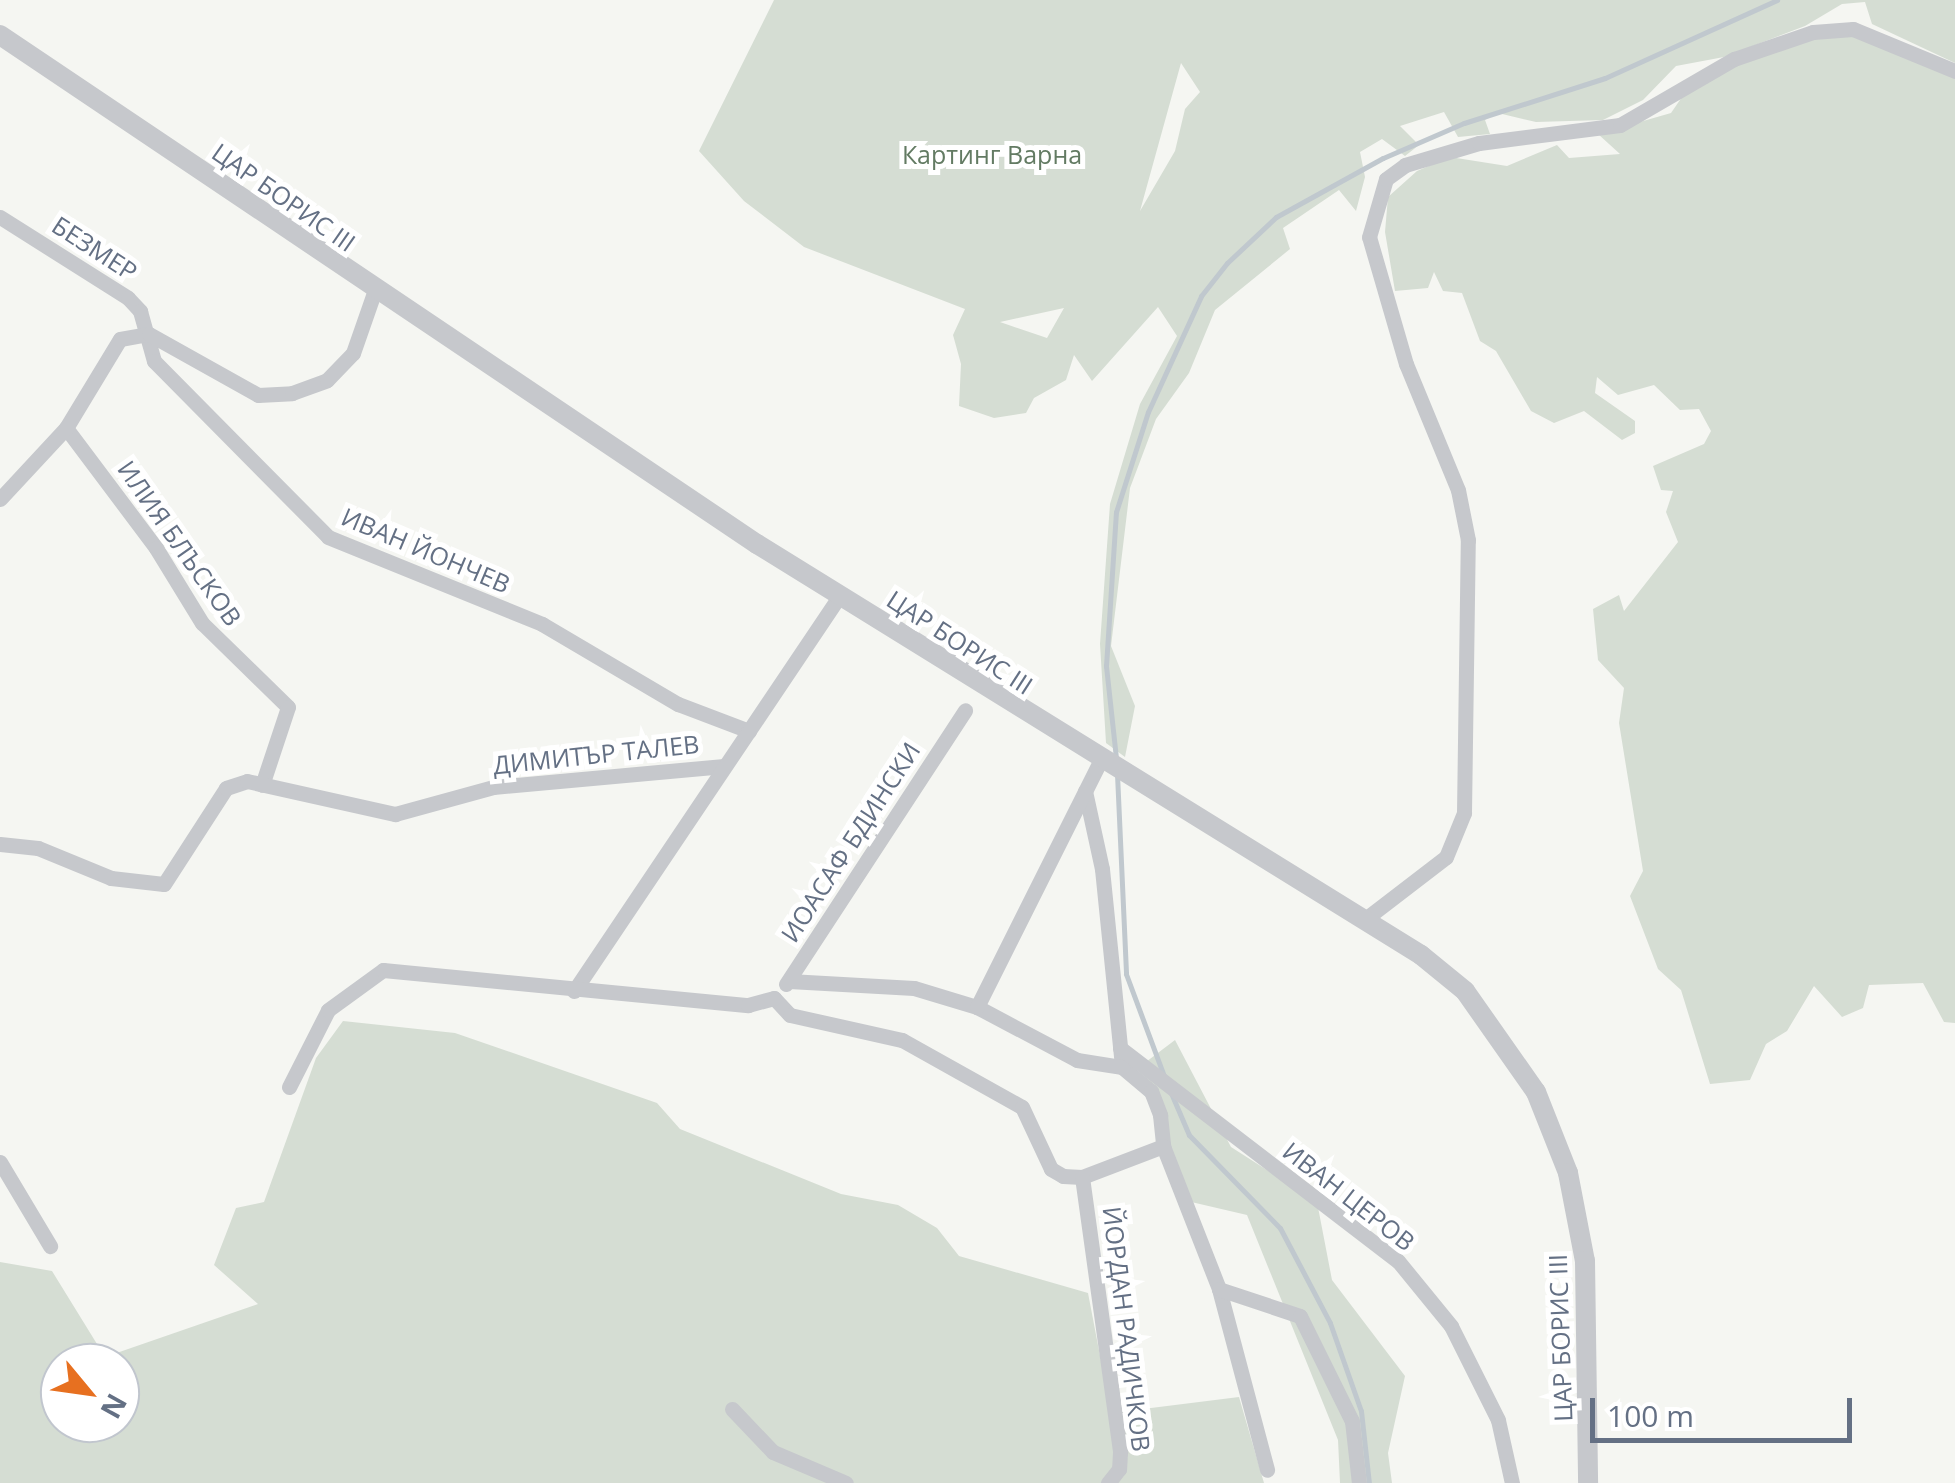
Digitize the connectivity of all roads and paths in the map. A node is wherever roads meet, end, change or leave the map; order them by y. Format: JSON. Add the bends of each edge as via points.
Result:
{"nodes":[{"id":1,"x":0,"y":35,"type":"edge"},
{"id":2,"x":1955,"y":71,"type":"edge"},
{"id":3,"x":0,"y":217,"type":"edge"},
{"id":4,"x":374,"y":290,"type":"junction"},
{"id":5,"x":149,"y":334,"type":"junction"},
{"id":6,"x":66,"y":428,"type":"junction"},
{"id":7,"x":0,"y":499,"type":"edge"},
{"id":8,"x":840,"y":594,"type":"junction"},
{"id":9,"x":965,"y":710,"type":"dead end"},
{"id":10,"x":749,"y":731,"type":"junction"},
{"id":11,"x":1101,"y":759,"type":"junction"},
{"id":12,"x":724,"y":766,"type":"junction"},
{"id":13,"x":262,"y":785,"type":"junction"},
{"id":14,"x":1085,"y":790,"type":"junction"},
{"id":15,"x":0,"y":844,"type":"edge"},
{"id":16,"x":1364,"y":920,"type":"junction"},
{"id":17,"x":789,"y":981,"type":"junction"},
{"id":18,"x":574,"y":991,"type":"junction"},
{"id":19,"x":774,"y":998,"type":"junction"},
{"id":20,"x":976,"y":1007,"type":"junction"},
{"id":21,"x":1120,"y":1048,"type":"junction"},
{"id":22,"x":1122,"y":1067,"type":"junction"},
{"id":23,"x":289,"y":1088,"type":"dead end"},
{"id":24,"x":1163,"y":1146,"type":"junction"},
{"id":25,"x":0,"y":1162,"type":"edge"},
{"id":26,"x":1082,"y":1176,"type":"junction"},
{"id":27,"x":50,"y":1246,"type":"dead end"},
{"id":28,"x":1219,"y":1288,"type":"junction"},
{"id":29,"x":732,"y":1409,"type":"dead end"},
{"id":30,"x":1267,"y":1470,"type":"dead end"},
{"id":31,"x":846,"y":1483,"type":"edge"},
{"id":32,"x":1108,"y":1483,"type":"edge"},
{"id":33,"x":1358,"y":1483,"type":"edge"},
{"id":34,"x":1512,"y":1483,"type":"edge"},
{"id":35,"x":1588,"y":1483,"type":"edge"}],
"edges":[{"from":1,"to":4,"type":"street","name":"ЦАР БОРИС III"},
{"from":2,"to":16,"type":"street","via":[[1853,29],[1813,32],[1734,59],[1620,125],[1479,144],[1404,165],[1386,179],[1369,237],[1406,364],[1458,490],[1466,526],[1464,813],[1446,857]]},
{"from":3,"to":5,"type":"street","name":"БЕЗМЕР","via":[[128,298]]},
{"from":4,"to":5,"type":"street","via":[[353,353],[328,380],[292,393],[258,396]]},
{"from":4,"to":8,"type":"street","name":"ЦАР БОРИС III"},
{"from":5,"to":6,"type":"street","via":[[120,339]]},
{"from":5,"to":10,"type":"street","name":"ИВАН ЙОНЧЕВ","via":[[154,361],[328,537],[542,624],[678,704]]},
{"from":6,"to":7,"type":"street"},
{"from":6,"to":13,"type":"street","name":"ИЛИЯ БЛЪСКОВ","via":[[156,548],[202,624],[288,707]]},
{"from":8,"to":10,"type":"street"},
{"from":8,"to":11,"type":"street","name":"ЦАР БОРИС III"},
{"from":9,"to":17,"type":"street","name":"ИОАСАФ БДИНСКИ"},
{"from":10,"to":12,"type":"street"},
{"from":11,"to":14,"type":"street"},
{"from":11,"to":16,"type":"street","name":"ЦАР БОРИС III"},
{"from":12,"to":13,"type":"street","name":"ДИМИТЪР ТАЛЕВ","via":[[493,787],[395,814]]},
{"from":12,"to":18,"type":"street"},
{"from":13,"to":15,"type":"street","via":[[226,788],[164,884],[112,878],[38,848]]},
{"from":14,"to":20,"type":"street"},
{"from":14,"to":21,"type":"street","via":[[1102,869]]},
{"from":16,"to":35,"type":"street","name":"ЦАР БОРИС III","via":[[1465,991],[1536,1092],[1568,1173],[1585,1261]]},
{"from":17,"to":19,"type":"street","name":"ИОАСАФ БДИНСКИ"},
{"from":17,"to":20,"type":"street","via":[[914,988]]},
{"from":18,"to":19,"type":"street","via":[[748,1005]]},
{"from":18,"to":23,"type":"street","via":[[383,970],[328,1010]]},
{"from":19,"to":26,"type":"street","via":[[790,1016],[902,1040],[942,1059],[1022,1108],[1051,1169]]},
{"from":20,"to":22,"type":"street","via":[[1077,1060]]},
{"from":21,"to":22,"type":"street"},
{"from":21,"to":34,"type":"street","name":"ИВАН ЦЕРОВ","via":[[1398,1262],[1459,1341],[1498,1420]]},
{"from":22,"to":24,"type":"street","via":[[1150,1090]]},
{"from":24,"to":26,"type":"street"},
{"from":24,"to":28,"type":"street"},
{"from":25,"to":27,"type":"street"},
{"from":26,"to":32,"type":"street","name":"ЙОРДАН РАДИЧКОВ","via":[[1120,1452],[1119,1469]]},
{"from":28,"to":30,"type":"street"},
{"from":28,"to":33,"type":"street","via":[[1300,1316],[1352,1421]]},
{"from":29,"to":31,"type":"street","via":[[773,1452]]}]}
